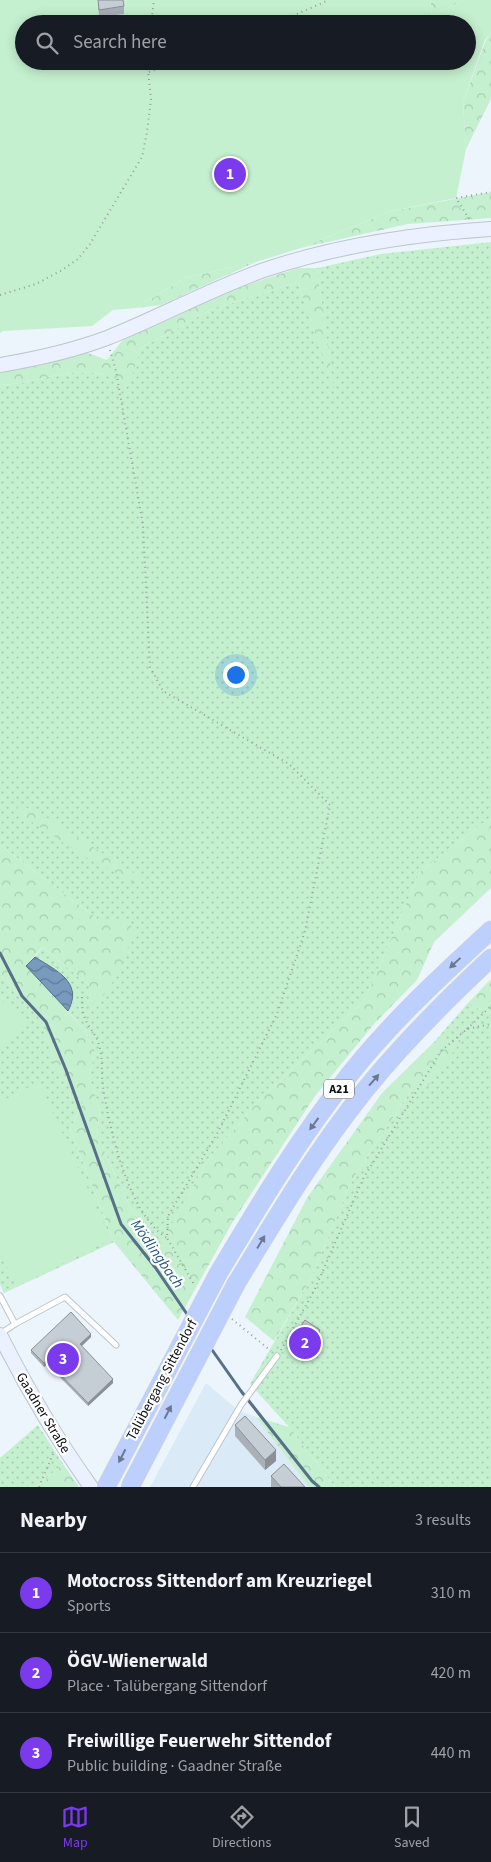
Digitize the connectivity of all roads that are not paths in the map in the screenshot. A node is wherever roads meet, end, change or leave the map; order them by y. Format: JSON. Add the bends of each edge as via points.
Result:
{"nodes":[{"id":1,"x":491,"y":229,"type":"edge"},
{"id":2,"x":0,"y":364,"type":"edge"},
{"id":3,"x":491,"y":930,"type":"edge"},
{"id":4,"x":491,"y":958,"type":"edge"},
{"id":5,"x":0,"y":1296,"type":"edge"},
{"id":6,"x":15,"y":1324,"type":"junction"},
{"id":7,"x":0,"y":1335,"type":"edge"},
{"id":8,"x":116,"y":1345,"type":"dead end"},
{"id":9,"x":277,"y":1356,"type":"road end"},
{"id":10,"x":91,"y":1487,"type":"edge"},
{"id":11,"x":106,"y":1487,"type":"edge"},
{"id":12,"x":130,"y":1487,"type":"edge"},
{"id":13,"x":193,"y":1487,"type":"edge"}],
"edges":[{"from":1,"to":2,"type":"main road","via":[[419,234],[333,250],[263,271],[106,338],[42,358]]},
{"from":3,"to":11,"type":"highway","name":"Talübergang Sittendorf","number":"A21","one_way":true,"bridge":true,"via":[[423,993],[350,1074],[280,1170],[218,1274]]},
{"from":12,"to":4,"type":"highway","name":"Talübergang Sittendorf","number":"A21","one_way":true,"bridge":true,"via":[[236,1284],[299,1180],[365,1090],[436,1010]]},
{"from":5,"to":6,"type":"lane"},
{"from":6,"to":7,"type":"lane"},
{"from":6,"to":8,"type":"lane","via":[[65,1296]]},
{"from":7,"to":10,"type":"main road","name":"Gaadner Straße","via":[[26,1387]]},
{"from":9,"to":13,"type":"lane","via":[[241,1405]]}]}
